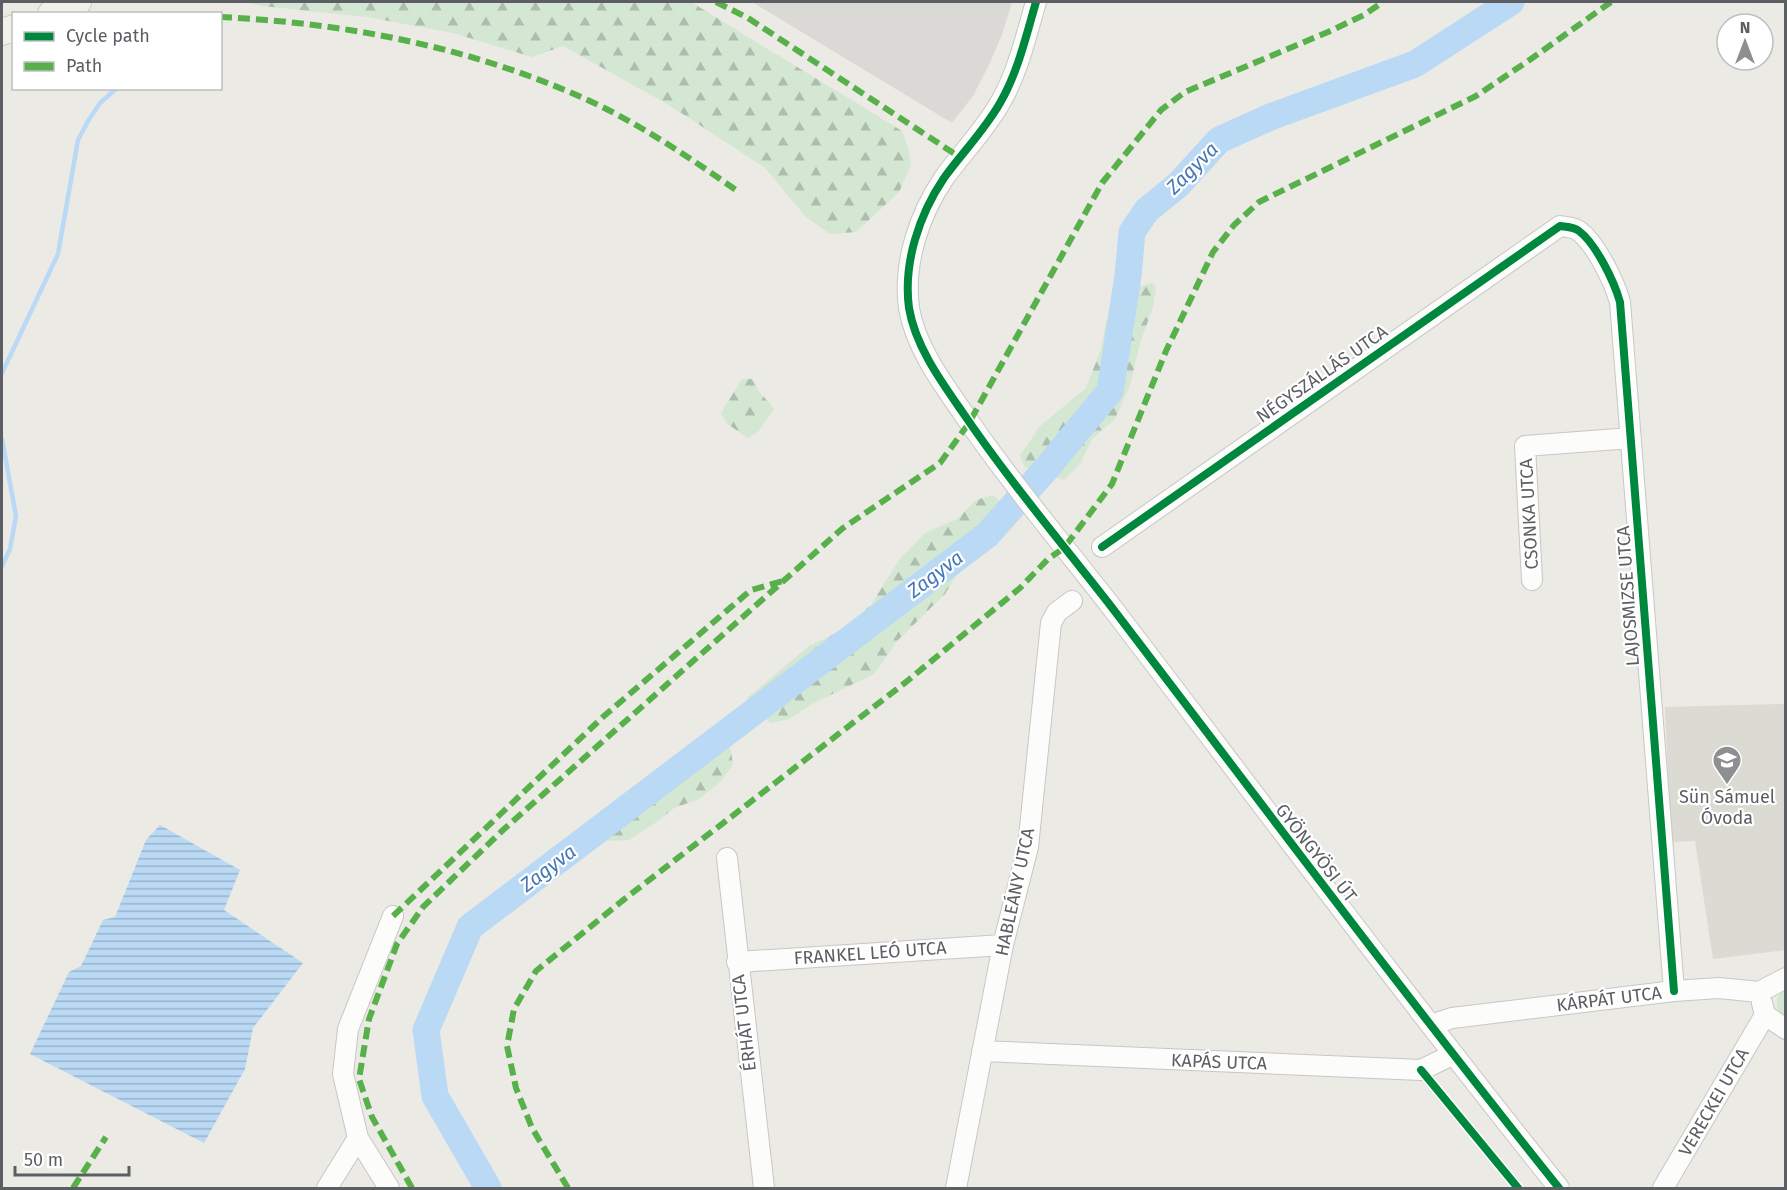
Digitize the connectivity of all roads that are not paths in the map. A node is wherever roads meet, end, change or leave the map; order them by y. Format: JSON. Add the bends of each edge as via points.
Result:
{"nodes":[{"id":1,"x":78,"y":2,"type":"edge"},
{"id":2,"x":1036,"y":2,"type":"edge"},
{"id":3,"x":56,"y":12,"type":"edge"},
{"id":4,"x":1560,"y":226,"type":"joint"},
{"id":5,"x":1631,"y":438,"type":"junction"},
{"id":6,"x":1102,"y":547,"type":"dead end"},
{"id":7,"x":1532,"y":580,"type":"dead end"},
{"id":8,"x":1072,"y":601,"type":"dead end"},
{"id":9,"x":727,"y":858,"type":"dead end"},
{"id":10,"x":393,"y":916,"type":"dead end"},
{"id":11,"x":1003,"y":945,"type":"junction"},
{"id":12,"x":737,"y":962,"type":"junction"},
{"id":13,"x":1785,"y":978,"type":"edge"},
{"id":14,"x":1674,"y":991,"type":"junction"},
{"id":15,"x":1759,"y":992,"type":"junction"},
{"id":16,"x":1765,"y":1015,"type":"junction"},
{"id":17,"x":1431,"y":1025,"type":"junction"},
{"id":18,"x":1785,"y":1029,"type":"edge"},
{"id":19,"x":982,"y":1052,"type":"junction"},
{"id":20,"x":1452,"y":1055,"type":"junction"},
{"id":21,"x":358,"y":1138,"type":"junction"},
{"id":22,"x":327,"y":1188,"type":"edge"},
{"id":23,"x":389,"y":1188,"type":"edge"},
{"id":24,"x":764,"y":1188,"type":"edge"},
{"id":25,"x":956,"y":1188,"type":"edge"},
{"id":26,"x":1559,"y":1188,"type":"edge"},
{"id":27,"x":1664,"y":1188,"type":"edge"}],
"edges":[{"from":1,"to":3,"type":"main road"},
{"from":2,"to":17,"type":"street","name":"GYÖNGYÖSI ÚT","via":[[1010,83],[989,120],[945,176],[919,226],[910,270],[909,308],[916,333],[939,377],[988,449]]},
{"from":4,"to":5,"type":"street","name":"LAJOSMIZSE UTCA","via":[[1577,229],[1590,243],[1615,286],[1620,302]]},
{"from":4,"to":6,"type":"street","name":"NÉGYSZÁLLÁS UTCA"},
{"from":5,"to":7,"type":"street","name":"CSONKA UTCA","via":[[1525,446]]},
{"from":5,"to":14,"type":"street","name":"LAJOSMIZSE UTCA"},
{"from":8,"to":11,"type":"street","name":"HABLEÁNY UTCA","via":[[1057,612],[1051,623],[1028,847]]},
{"from":9,"to":12,"type":"street","name":"ÉRHÁT UTCA"},
{"from":10,"to":21,"type":"street","via":[[348,1029],[343,1074]]},
{"from":11,"to":12,"type":"street","name":"FRANKEL LEÓ UTCA"},
{"from":11,"to":19,"type":"street","name":"HABLEÁNY UTCA"},
{"from":12,"to":24,"type":"street","name":"ÉRHÁT UTCA"},
{"from":13,"to":15,"type":"street"},
{"from":14,"to":15,"type":"street","name":"KÁRPÁT UTCA","via":[[1719,988]]},
{"from":14,"to":17,"type":"street","name":"KÁRPÁT UTCA","via":[[1452,1018]]},
{"from":15,"to":16,"type":"street"},
{"from":16,"to":18,"type":"street"},
{"from":16,"to":27,"type":"street","name":"VERECKEI UTCA"},
{"from":17,"to":20,"type":"street","name":"GYÖNGYÖSI ÚT"},
{"from":19,"to":20,"type":"street","name":"KAPÁS UTCA","via":[[1421,1070]]},
{"from":19,"to":25,"type":"street","name":"HABLEÁNY UTCA"},
{"from":20,"to":26,"type":"street","name":"GYÖNGYÖSI ÚT"},
{"from":21,"to":22,"type":"street"},
{"from":21,"to":23,"type":"street"}]}
